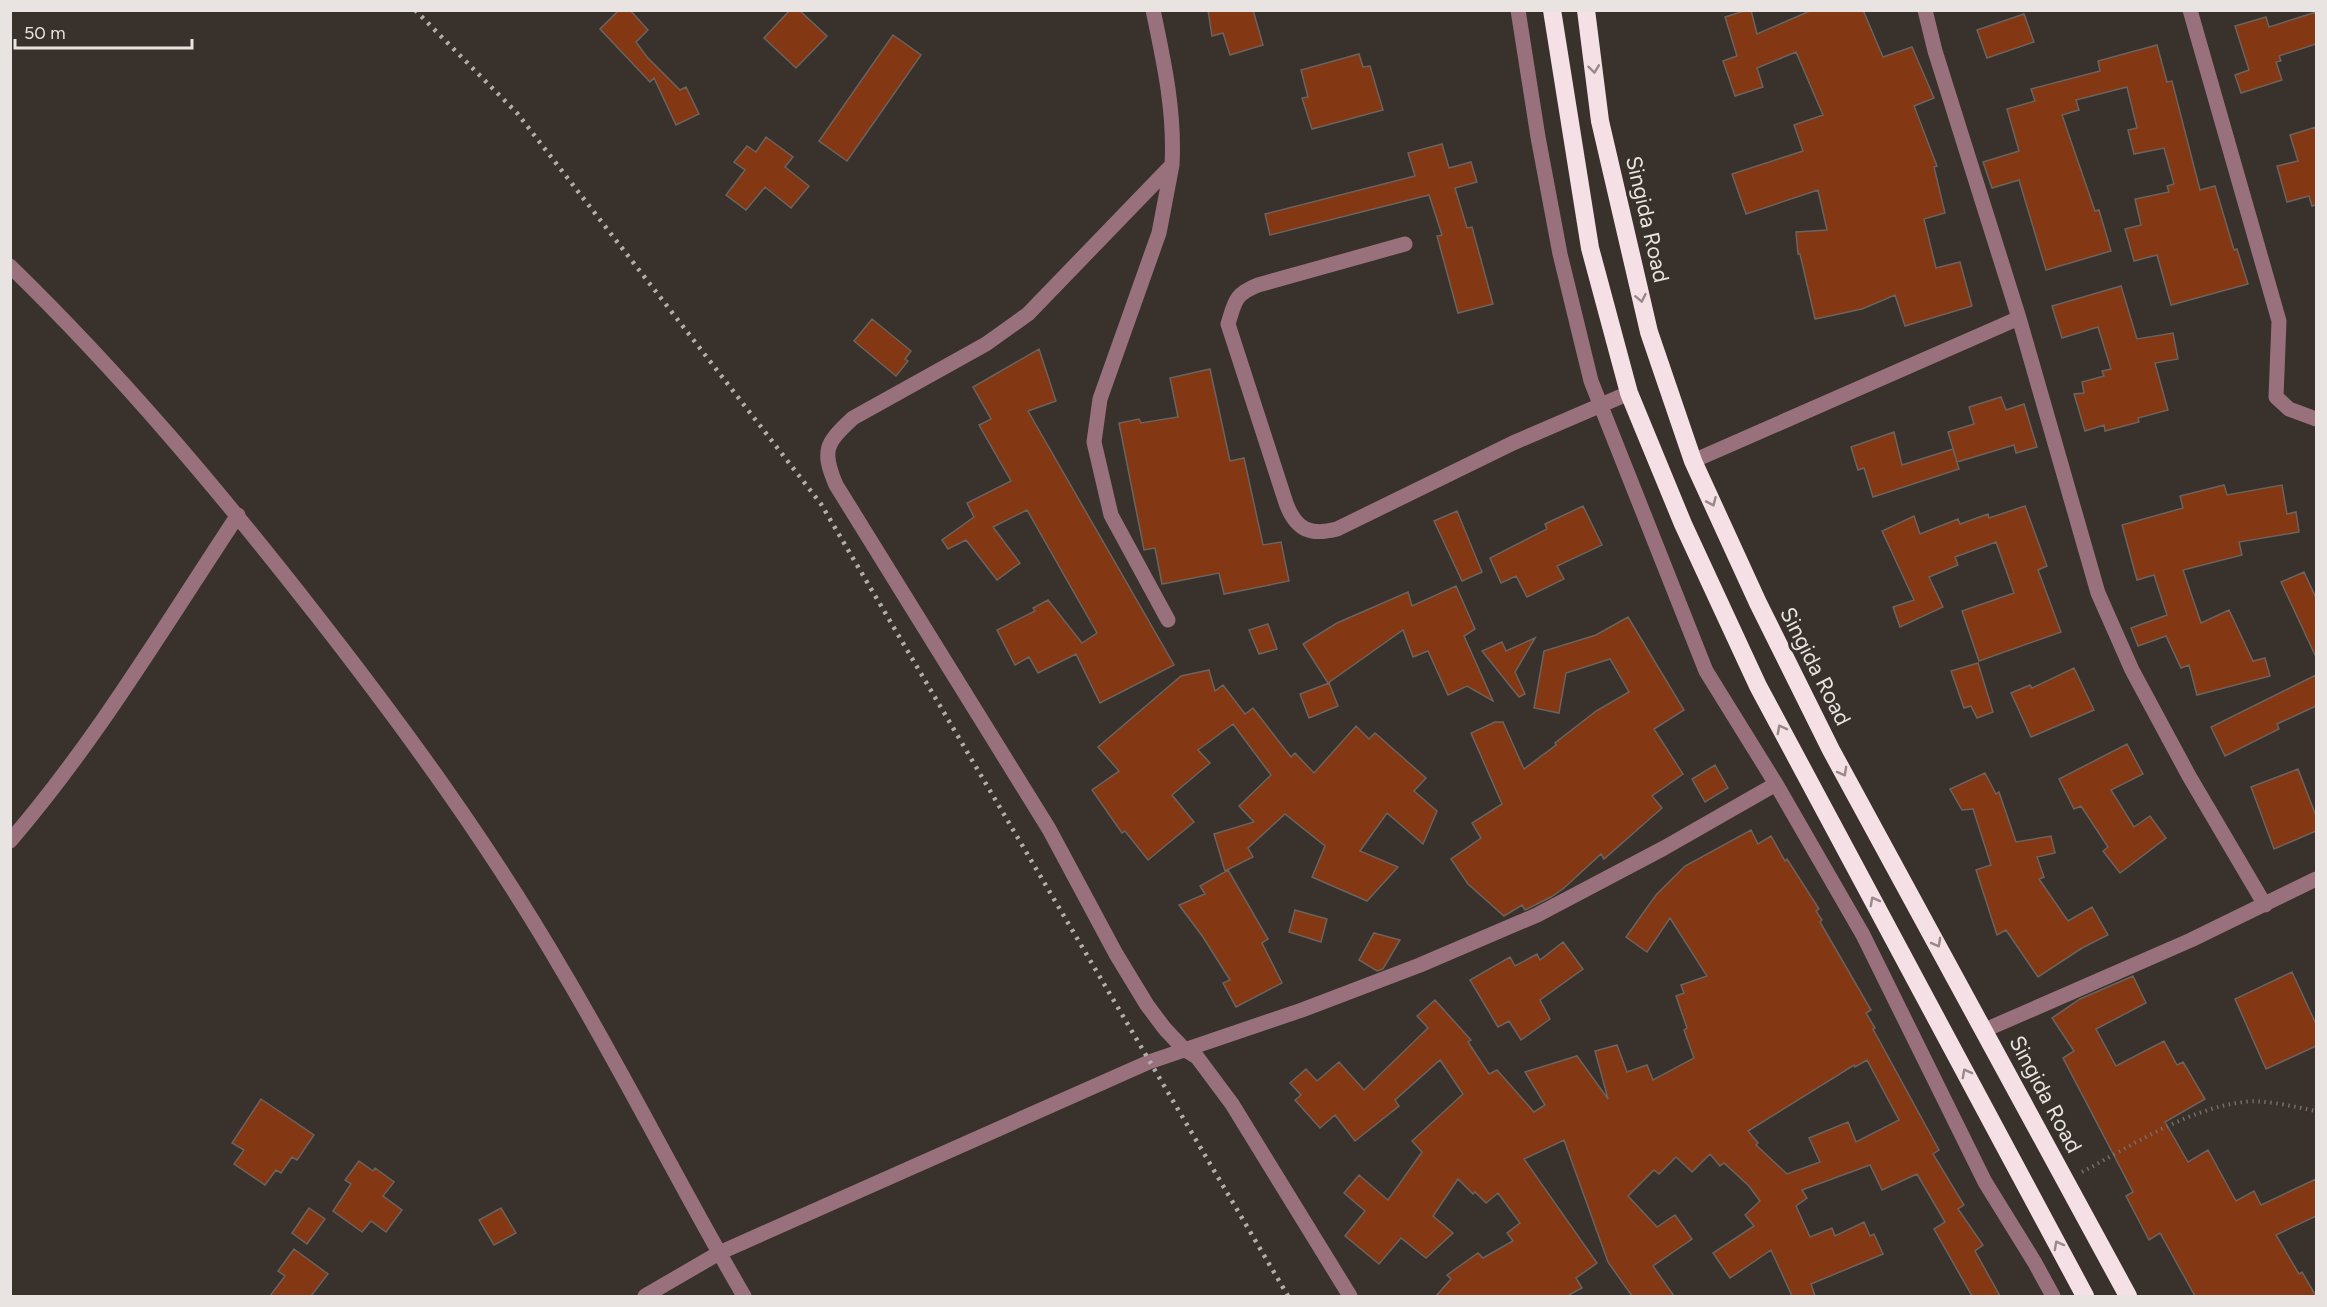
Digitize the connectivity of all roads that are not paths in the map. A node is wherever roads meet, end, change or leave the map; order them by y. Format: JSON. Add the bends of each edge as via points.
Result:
{"nodes":[{"id":1,"x":1153,"y":10,"type":"edge"},
{"id":2,"x":1518,"y":10,"type":"edge"},
{"id":3,"x":1552,"y":10,"type":"edge"},
{"id":4,"x":1586,"y":10,"type":"edge"},
{"id":5,"x":1925,"y":10,"type":"edge"},
{"id":6,"x":2190,"y":10,"type":"edge"},
{"id":7,"x":1172,"y":165,"type":"junction"},
{"id":8,"x":1405,"y":244,"type":"dead end"},
{"id":9,"x":10,"y":266,"type":"edge"},
{"id":10,"x":2019,"y":318,"type":"junction"},
{"id":11,"x":1629,"y":393,"type":"junction"},
{"id":12,"x":1600,"y":406,"type":"junction"},
{"id":13,"x":2316,"y":419,"type":"edge"},
{"id":14,"x":1693,"y":461,"type":"junction"},
{"id":15,"x":238,"y":515,"type":"junction"},
{"id":16,"x":1168,"y":620,"type":"dead end"},
{"id":17,"x":1776,"y":784,"type":"junction"},
{"id":18,"x":10,"y":841,"type":"edge"},
{"id":19,"x":2316,"y":879,"type":"edge"},
{"id":20,"x":2265,"y":905,"type":"junction"},
{"id":21,"x":1985,"y":1030,"type":"junction"},
{"id":22,"x":1184,"y":1049,"type":"junction"},
{"id":23,"x":718,"y":1253,"type":"junction"},
{"id":24,"x":645,"y":1296,"type":"edge"},
{"id":25,"x":744,"y":1296,"type":"edge"},
{"id":26,"x":1350,"y":1296,"type":"edge"},
{"id":27,"x":2053,"y":1296,"type":"edge"},
{"id":28,"x":2085,"y":1296,"type":"edge"},
{"id":29,"x":2128,"y":1296,"type":"edge"}],
"edges":[{"from":1,"to":7,"type":"street","via":[[1168,80],[1174,134]]},
{"from":2,"to":12,"type":"street","via":[[1560,254]]},
{"from":3,"to":11,"type":"highway","via":[[1590,248]]},
{"from":4,"to":14,"type":"highway","name":"Singida Road","one_way":true,"via":[[1600,121],[1649,332]]},
{"from":5,"to":10,"type":"street"},
{"from":6,"to":13,"type":"street","via":[[2279,321],[2276,397],[2289,409]]},
{"from":7,"to":16,"type":"street","via":[[1159,233],[1100,399],[1094,442],[1111,515]]},
{"from":7,"to":22,"type":"street","via":[[1028,314],[986,344],[853,418],[828,449],[827,463],[836,485],[1049,829],[1147,1005]]},
{"from":8,"to":12,"type":"street","via":[[1258,285],[1243,291],[1234,304],[1228,324],[1292,519],[1306,530],[1320,533],[1337,529],[1513,443]]},
{"from":9,"to":15,"type":"street","via":[[162,424]]},
{"from":10,"to":14,"type":"street"},
{"from":10,"to":20,"type":"street","via":[[2098,593],[2189,776]]},
{"from":11,"to":12,"type":"street"},
{"from":28,"to":11,"type":"highway","one_way":true,"via":[[1758,686],[1683,524]]},
{"from":12,"to":17,"type":"street","via":[[1706,670]]},
{"from":14,"to":21,"type":"highway","name":"Singida Road","one_way":true,"via":[[1831,750]]},
{"from":15,"to":18,"type":"street","via":[[90,739]]},
{"from":15,"to":23,"type":"street","via":[[395,716],[480,839],[564,972]]},
{"from":17,"to":22,"type":"street","via":[[1537,915],[1302,1010]]},
{"from":17,"to":27,"type":"street","via":[[1863,934],[1985,1182]]},
{"from":19,"to":20,"type":"street"},
{"from":20,"to":21,"type":"street"},
{"from":21,"to":29,"type":"highway","name":"Singida Road"},
{"from":22,"to":23,"type":"street"},
{"from":22,"to":26,"type":"street","via":[[1197,1057],[1232,1104]]},
{"from":23,"to":24,"type":"street"},
{"from":23,"to":25,"type":"street"}]}
